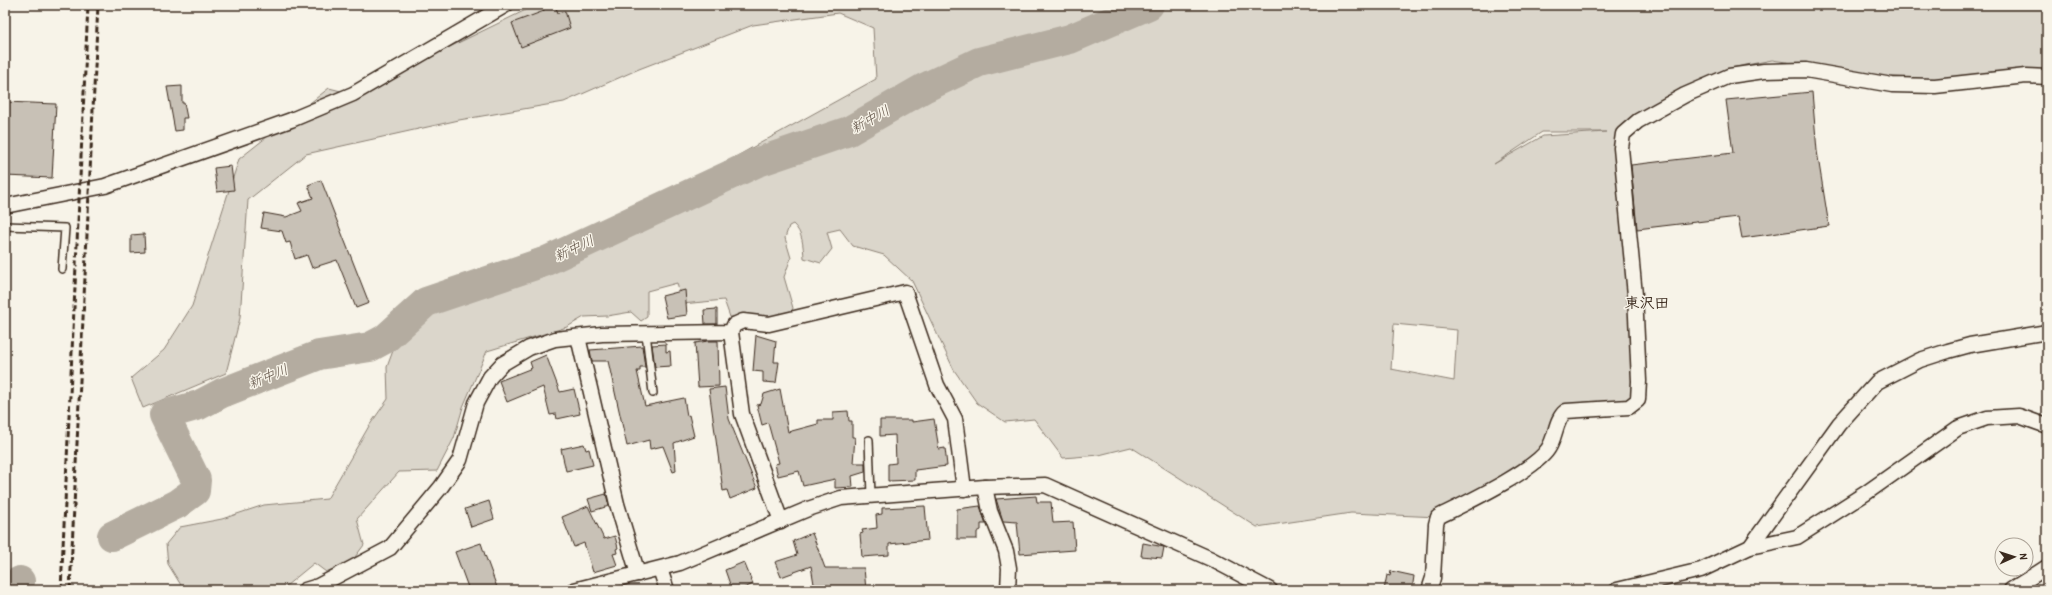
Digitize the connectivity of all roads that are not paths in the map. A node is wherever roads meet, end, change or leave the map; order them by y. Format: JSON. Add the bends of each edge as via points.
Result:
{"nodes":[{"id":1,"x":506,"y":5,"type":"edge"},
{"id":2,"x":2047,"y":77,"type":"edge"},
{"id":3,"x":5,"y":206,"type":"edge"},
{"id":4,"x":5,"y":226,"type":"edge"},
{"id":5,"x":62,"y":269,"type":"dead end"},
{"id":6,"x":731,"y":332,"type":"junction"},
{"id":7,"x":2047,"y":332,"type":"edge"},
{"id":8,"x":646,"y":333,"type":"junction"},
{"id":9,"x":578,"y":337,"type":"junction"},
{"id":10,"x":653,"y":393,"type":"dead end"},
{"id":11,"x":2047,"y":426,"type":"edge"},
{"id":12,"x":868,"y":440,"type":"dead end"},
{"id":13,"x":985,"y":487,"type":"junction"},
{"id":14,"x":964,"y":489,"type":"junction"},
{"id":15,"x":871,"y":496,"type":"junction"},
{"id":16,"x":781,"y":521,"type":"junction"},
{"id":17,"x":1750,"y":547,"type":"junction"},
{"id":18,"x":2047,"y":567,"type":"edge"},
{"id":19,"x":660,"y":569,"type":"junction"},
{"id":20,"x":638,"y":574,"type":"junction"},
{"id":21,"x":305,"y":590,"type":"edge"},
{"id":22,"x":574,"y":590,"type":"edge"},
{"id":23,"x":667,"y":590,"type":"edge"},
{"id":24,"x":1008,"y":590,"type":"edge"},
{"id":25,"x":1270,"y":590,"type":"edge"},
{"id":26,"x":1430,"y":590,"type":"edge"},
{"id":27,"x":1617,"y":590,"type":"edge"},
{"id":28,"x":2013,"y":590,"type":"edge"}],
"edges":[{"from":1,"to":3,"type":"street","via":[[353,94],[291,120],[105,186]]},
{"from":2,"to":26,"type":"street","via":[[2026,76],[1935,86],[1892,85],[1806,70],[1764,71],[1729,76],[1685,95],[1638,121],[1623,134],[1621,148],[1635,295],[1638,400],[1629,407],[1566,410],[1560,418],[1548,449],[1537,460],[1488,492],[1438,517]]},
{"from":4,"to":5,"type":"lane","via":[[65,228]]},
{"from":6,"to":8,"type":"street"},
{"from":6,"to":14,"type":"street","via":[[734,325],[743,321],[769,324],[905,292],[937,385],[955,419]]},
{"from":6,"to":16,"type":"street","via":[[742,414]]},
{"from":7,"to":17,"type":"street","via":[[1956,349],[1920,360],[1878,382],[1839,424]]},
{"from":8,"to":9,"type":"street"},
{"from":8,"to":10,"type":"lane"},
{"from":9,"to":20,"type":"street","via":[[617,504]]},
{"from":9,"to":21,"type":"street","via":[[549,341],[529,348],[502,364],[490,377],[476,403],[460,460],[390,548],[318,586]]},
{"from":11,"to":17,"type":"street","via":[[2019,416],[1987,418],[1958,428],[1866,493],[1797,537]]},
{"from":12,"to":15,"type":"lane"},
{"from":13,"to":14,"type":"street"},
{"from":13,"to":24,"type":"street","via":[[990,512],[1006,551],[1009,568]]},
{"from":13,"to":25,"type":"street","via":[[1044,485],[1211,559]]},
{"from":14,"to":15,"type":"street"},
{"from":15,"to":16,"type":"street","via":[[841,498]]},
{"from":16,"to":19,"type":"street"},
{"from":17,"to":27,"type":"street","via":[[1701,570]]},
{"from":18,"to":28,"type":"street"},
{"from":19,"to":20,"type":"street"},
{"from":19,"to":23,"type":"street"},
{"from":20,"to":22,"type":"street"}]}
